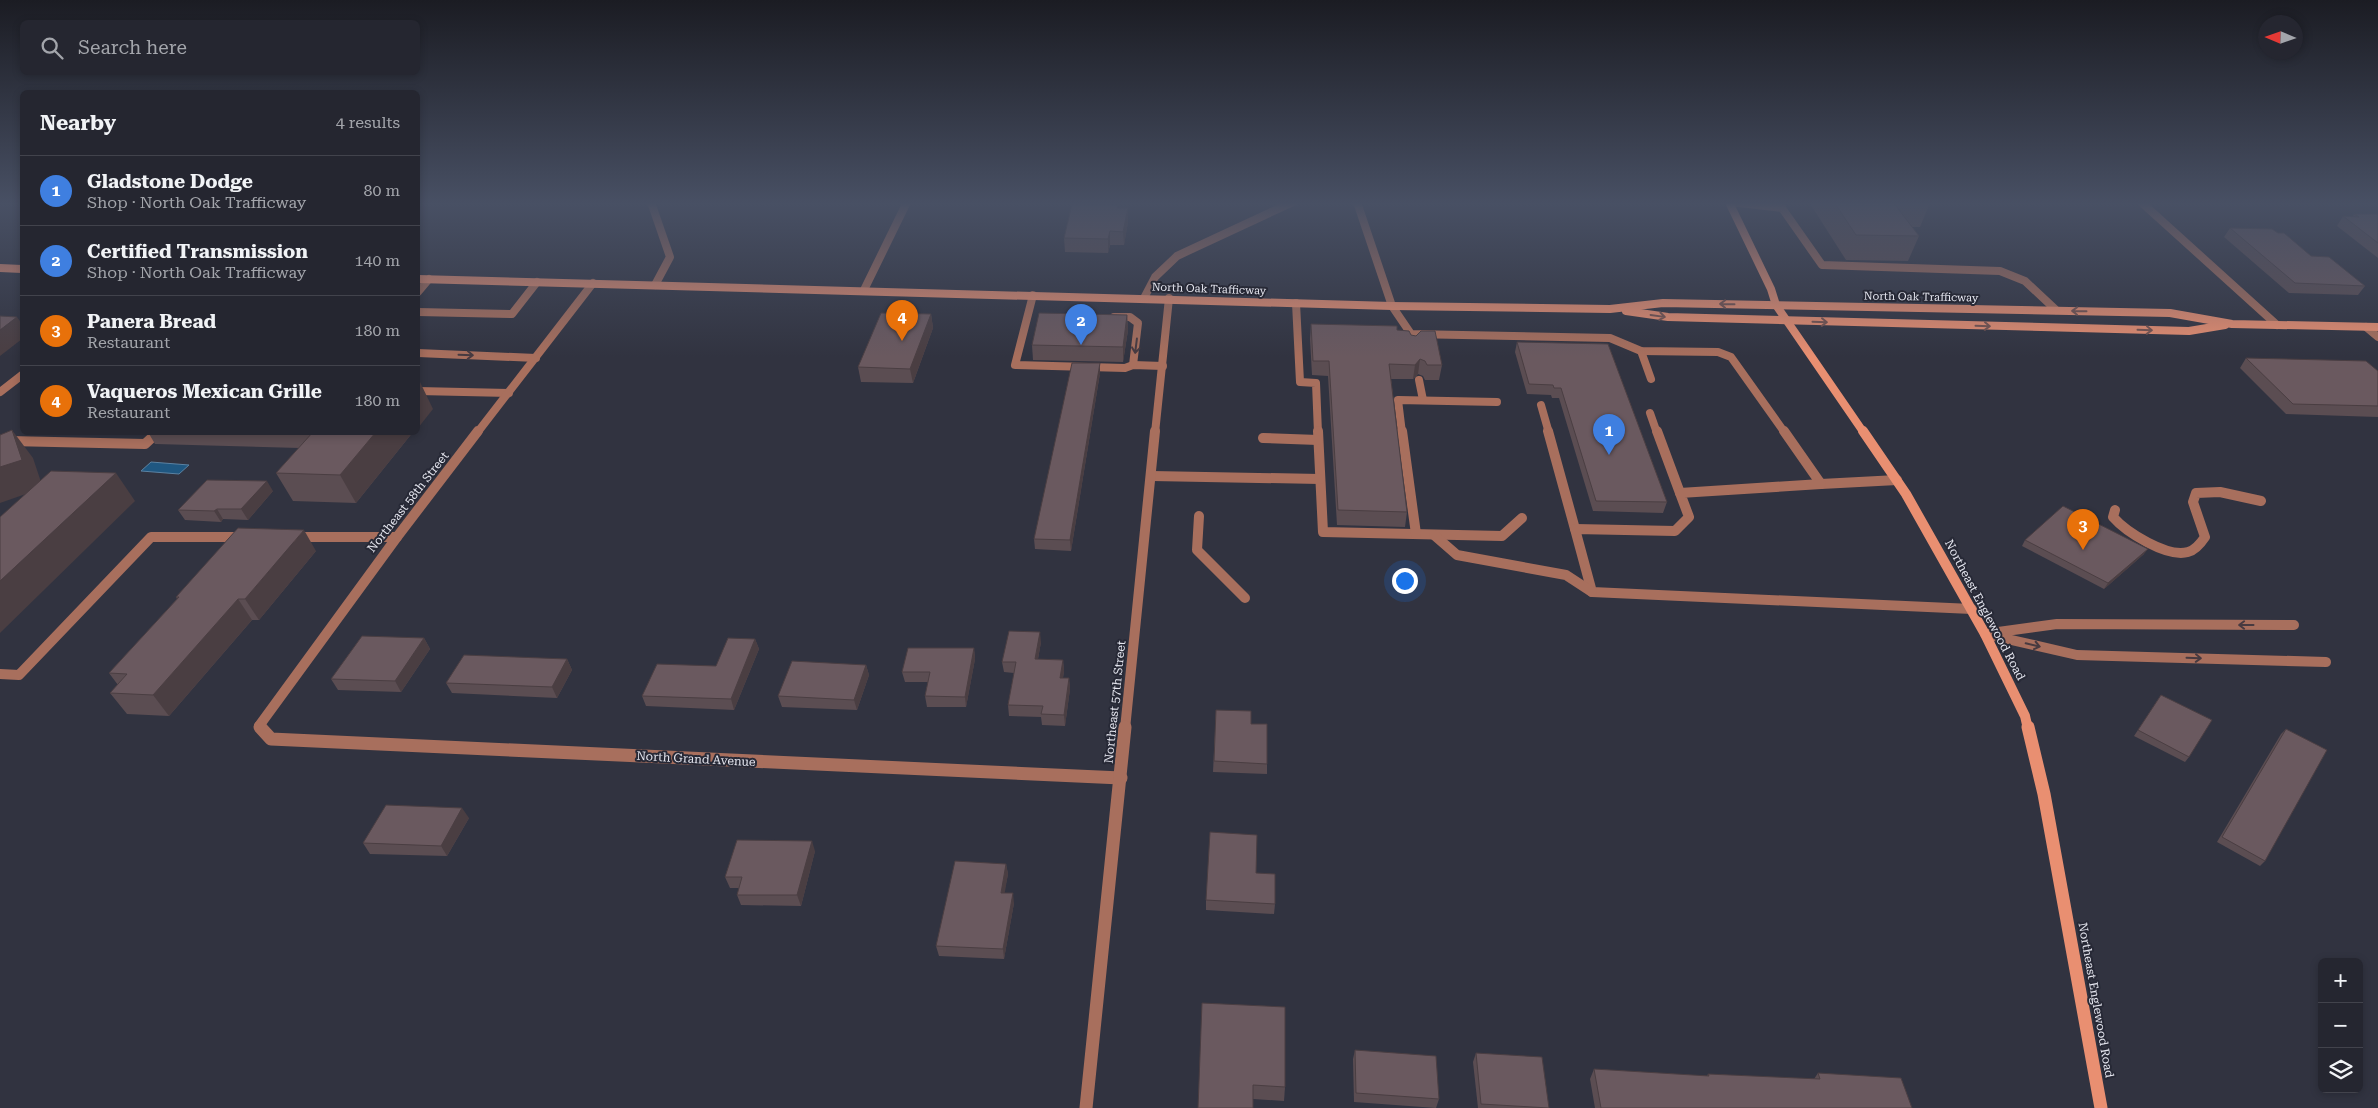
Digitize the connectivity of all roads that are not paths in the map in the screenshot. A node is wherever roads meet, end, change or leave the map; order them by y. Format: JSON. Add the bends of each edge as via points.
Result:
{"nodes":[{"id":1,"x":669,"y":254,"type":"edge"},
{"id":2,"x":882,"y":254,"type":"edge"},
{"id":3,"x":1182,"y":254,"type":"edge"},
{"id":4,"x":1375,"y":254,"type":"edge"},
{"id":5,"x":1754,"y":254,"type":"edge"},
{"id":6,"x":1814,"y":254,"type":"edge"},
{"id":7,"x":2198,"y":254,"type":"edge"},
{"id":8,"x":0,"y":268,"type":"edge"},
{"id":9,"x":20,"y":269,"type":"edge"},
{"id":10,"x":420,"y":279,"type":"edge"},
{"id":11,"x":430,"y":279,"type":"junction"},
{"id":12,"x":537,"y":282,"type":"junction"},
{"id":13,"x":593,"y":283,"type":"junction"},
{"id":14,"x":655,"y":285,"type":"junction"},
{"id":15,"x":420,"y":290,"type":"edge"},
{"id":16,"x":864,"y":290,"type":"junction"},
{"id":17,"x":1033,"y":295,"type":"junction"},
{"id":18,"x":1144,"y":298,"type":"junction"},
{"id":19,"x":1169,"y":298,"type":"junction"},
{"id":20,"x":1296,"y":303,"type":"junction"},
{"id":21,"x":1776,"y":305,"type":"junction"},
{"id":22,"x":1392,"y":306,"type":"junction"},
{"id":23,"x":1610,"y":308,"type":"junction"},
{"id":24,"x":2056,"y":310,"type":"junction"},
{"id":25,"x":420,"y":312,"type":"edge"},
{"id":26,"x":1102,"y":316,"type":"edge"},
{"id":27,"x":1787,"y":321,"type":"junction"},
{"id":28,"x":2232,"y":324,"type":"junction"},
{"id":29,"x":2276,"y":325,"type":"junction"},
{"id":30,"x":2366,"y":327,"type":"junction"},
{"id":31,"x":2378,"y":327,"type":"edge"},
{"id":32,"x":1411,"y":334,"type":"junction"},
{"id":33,"x":2378,"y":337,"type":"edge"},
{"id":34,"x":1413,"y":345,"type":"edge"},
{"id":35,"x":1641,"y":351,"type":"junction"},
{"id":36,"x":420,"y":354,"type":"edge"},
{"id":37,"x":536,"y":358,"type":"junction"},
{"id":38,"x":1133,"y":365,"type":"junction"},
{"id":39,"x":1163,"y":366,"type":"junction"},
{"id":40,"x":20,"y":377,"type":"edge"},
{"id":41,"x":1651,"y":379,"type":"dead end"},
{"id":42,"x":1419,"y":380,"type":"edge"},
{"id":43,"x":420,"y":391,"type":"edge"},
{"id":44,"x":0,"y":392,"type":"edge"},
{"id":45,"x":509,"y":393,"type":"junction"},
{"id":46,"x":1423,"y":400,"type":"junction"},
{"id":47,"x":1497,"y":402,"type":"dead end"},
{"id":48,"x":1541,"y":405,"type":"dead end"},
{"id":49,"x":1650,"y":413,"type":"dead end"},
{"id":50,"x":155,"y":435,"type":"edge"},
{"id":51,"x":1263,"y":438,"type":"dead end"},
{"id":52,"x":1318,"y":440,"type":"junction"},
{"id":53,"x":4,"y":441,"type":"edge"},
{"id":54,"x":1152,"y":476,"type":"junction"},
{"id":55,"x":1320,"y":479,"type":"junction"},
{"id":56,"x":1897,"y":480,"type":"junction"},
{"id":57,"x":1821,"y":484,"type":"junction"},
{"id":58,"x":1680,"y":493,"type":"junction"},
{"id":59,"x":2261,"y":501,"type":"dead end"},
{"id":60,"x":2115,"y":510,"type":"dead end"},
{"id":61,"x":1199,"y":516,"type":"dead end"},
{"id":62,"x":1522,"y":518,"type":"dead end"},
{"id":63,"x":1576,"y":529,"type":"junction"},
{"id":64,"x":1416,"y":534,"type":"junction"},
{"id":65,"x":1434,"y":535,"type":"junction"},
{"id":66,"x":397,"y":536,"type":"junction"},
{"id":67,"x":259,"y":537,"type":"edge"},
{"id":68,"x":288,"y":537,"type":"edge"},
{"id":69,"x":1592,"y":592,"type":"junction"},
{"id":70,"x":1245,"y":598,"type":"dead end"},
{"id":71,"x":1972,"y":609,"type":"junction"},
{"id":72,"x":2294,"y":625,"type":"dead end"},
{"id":73,"x":1986,"y":634,"type":"junction"},
{"id":74,"x":2326,"y":662,"type":"dead end"},
{"id":75,"x":0,"y":674,"type":"edge"},
{"id":76,"x":270,"y":740,"type":"joint"},
{"id":77,"x":1121,"y":778,"type":"junction"},
{"id":78,"x":1086,"y":1108,"type":"edge"},
{"id":79,"x":2101,"y":1108,"type":"edge"}],
"edges":[{"from":1,"to":14,"type":"street"},
{"from":2,"to":16,"type":"street"},
{"from":3,"to":18,"type":"street","via":[[1155,277]]},
{"from":4,"to":22,"type":"street"},
{"from":5,"to":21,"type":"main road","name":"Northeast Englewood Road"},
{"from":6,"to":24,"type":"street","via":[[1822,265],[2000,270],[2032,284]]},
{"from":7,"to":29,"type":"street"},
{"from":8,"to":9,"type":"main road"},
{"from":10,"to":11,"type":"main road","name":"North Oak Trafficway"},
{"from":11,"to":12,"type":"main road","name":"North Oak Trafficway"},
{"from":11,"to":15,"type":"street"},
{"from":12,"to":13,"type":"main road","name":"North Oak Trafficway"},
{"from":12,"to":25,"type":"street","via":[[512,314]]},
{"from":13,"to":14,"type":"main road","name":"North Oak Trafficway"},
{"from":13,"to":37,"type":"street","name":"Northeast 58th Street"},
{"from":14,"to":16,"type":"main road","name":"North Oak Trafficway"},
{"from":16,"to":17,"type":"main road","name":"North Oak Trafficway"},
{"from":17,"to":18,"type":"main road","name":"North Oak Trafficway"},
{"from":17,"to":38,"type":"street","via":[[1032,315],[1015,364],[1125,368]]},
{"from":18,"to":19,"type":"main road","name":"North Oak Trafficway"},
{"from":19,"to":20,"type":"main road","name":"North Oak Trafficway"},
{"from":19,"to":39,"type":"street","name":"Northeast 57th Street"},
{"from":20,"to":22,"type":"main road","name":"North Oak Trafficway"},
{"from":20,"to":52,"type":"street","via":[[1300,382],[1316,383]]},
{"from":21,"to":23,"type":"main road","name":"North Oak Trafficway","one_way":true,"via":[[1663,303]]},
{"from":21,"to":24,"type":"main road","name":"North Oak Trafficway"},
{"from":21,"to":27,"type":"main road","name":"Northeast Englewood Road"},
{"from":22,"to":23,"type":"main road","name":"North Oak Trafficway"},
{"from":22,"to":32,"type":"street"},
{"from":23,"to":27,"type":"main road","name":"North Oak Trafficway","one_way":true,"via":[[1668,317]]},
{"from":28,"to":24,"type":"main road","name":"North Oak Trafficway","one_way":true,"via":[[2170,313]]},
{"from":26,"to":38,"type":"street","one_way":true,"via":[[1130,317],[1138,323]]},
{"from":27,"to":28,"type":"main road","name":"North Oak Trafficway","one_way":true,"via":[[2189,331]]},
{"from":27,"to":56,"type":"main road","name":"Northeast Englewood Road"},
{"from":28,"to":29,"type":"main road","name":"North Oak Trafficway"},
{"from":29,"to":30,"type":"main road","name":"North Oak Trafficway"},
{"from":30,"to":31,"type":"main road","name":"North Oak Trafficway"},
{"from":30,"to":33,"type":"street"},
{"from":32,"to":34,"type":"street"},
{"from":32,"to":35,"type":"street","via":[[1610,338]]},
{"from":35,"to":41,"type":"street"},
{"from":35,"to":57,"type":"street","via":[[1718,352],[1731,357]]},
{"from":36,"to":37,"type":"street","one_way":true},
{"from":37,"to":45,"type":"street","name":"Northeast 58th Street"},
{"from":38,"to":39,"type":"street"},
{"from":39,"to":54,"type":"street","name":"Northeast 57th Street"},
{"from":40,"to":44,"type":"street"},
{"from":42,"to":46,"type":"street"},
{"from":43,"to":45,"type":"street"},
{"from":45,"to":66,"type":"street","name":"Northeast 58th Street"},
{"from":46,"to":47,"type":"street"},
{"from":46,"to":64,"type":"street","via":[[1398,400]]},
{"from":48,"to":63,"type":"street"},
{"from":49,"to":58,"type":"street"},
{"from":50,"to":53,"type":"street","via":[[145,444]]},
{"from":51,"to":52,"type":"street"},
{"from":52,"to":55,"type":"street"},
{"from":54,"to":55,"type":"street"},
{"from":54,"to":77,"type":"street","name":"Northeast 57th Street"},
{"from":55,"to":64,"type":"street","via":[[1323,532]]},
{"from":56,"to":57,"type":"street"},
{"from":56,"to":71,"type":"main road","name":"Northeast Englewood Road"},
{"from":57,"to":58,"type":"street"},
{"from":58,"to":63,"type":"street","via":[[1689,517],[1675,530]]},
{"from":59,"to":60,"type":"street","via":[[2208,490],[2196,494],[2193,502],[2205,537],[2199,547],[2185,553],[2137,537],[2118,524],[2113,517]]},
{"from":61,"to":70,"type":"street","via":[[1197,550]]},
{"from":62,"to":65,"type":"street","via":[[1502,536]]},
{"from":63,"to":69,"type":"street"},
{"from":64,"to":65,"type":"street"},
{"from":65,"to":69,"type":"street","via":[[1457,556],[1566,575]]},
{"from":66,"to":68,"type":"street"},
{"from":66,"to":76,"type":"street","name":"Northeast 58th Street","via":[[259,726]]},
{"from":67,"to":75,"type":"street","via":[[151,537],[19,675]]},
{"from":69,"to":71,"type":"street"},
{"from":71,"to":73,"type":"main road","name":"Northeast Englewood Road"},
{"from":72,"to":73,"type":"street","one_way":true,"via":[[2057,624]]},
{"from":73,"to":74,"type":"street","one_way":true,"via":[[2077,655]]},
{"from":73,"to":79,"type":"main road","name":"Northeast Englewood Road","via":[[2024,716],[2042,786]]},
{"from":76,"to":77,"type":"street","name":"North Grand Avenue"},
{"from":77,"to":78,"type":"street","name":"Northeast 57th Street"}]}
